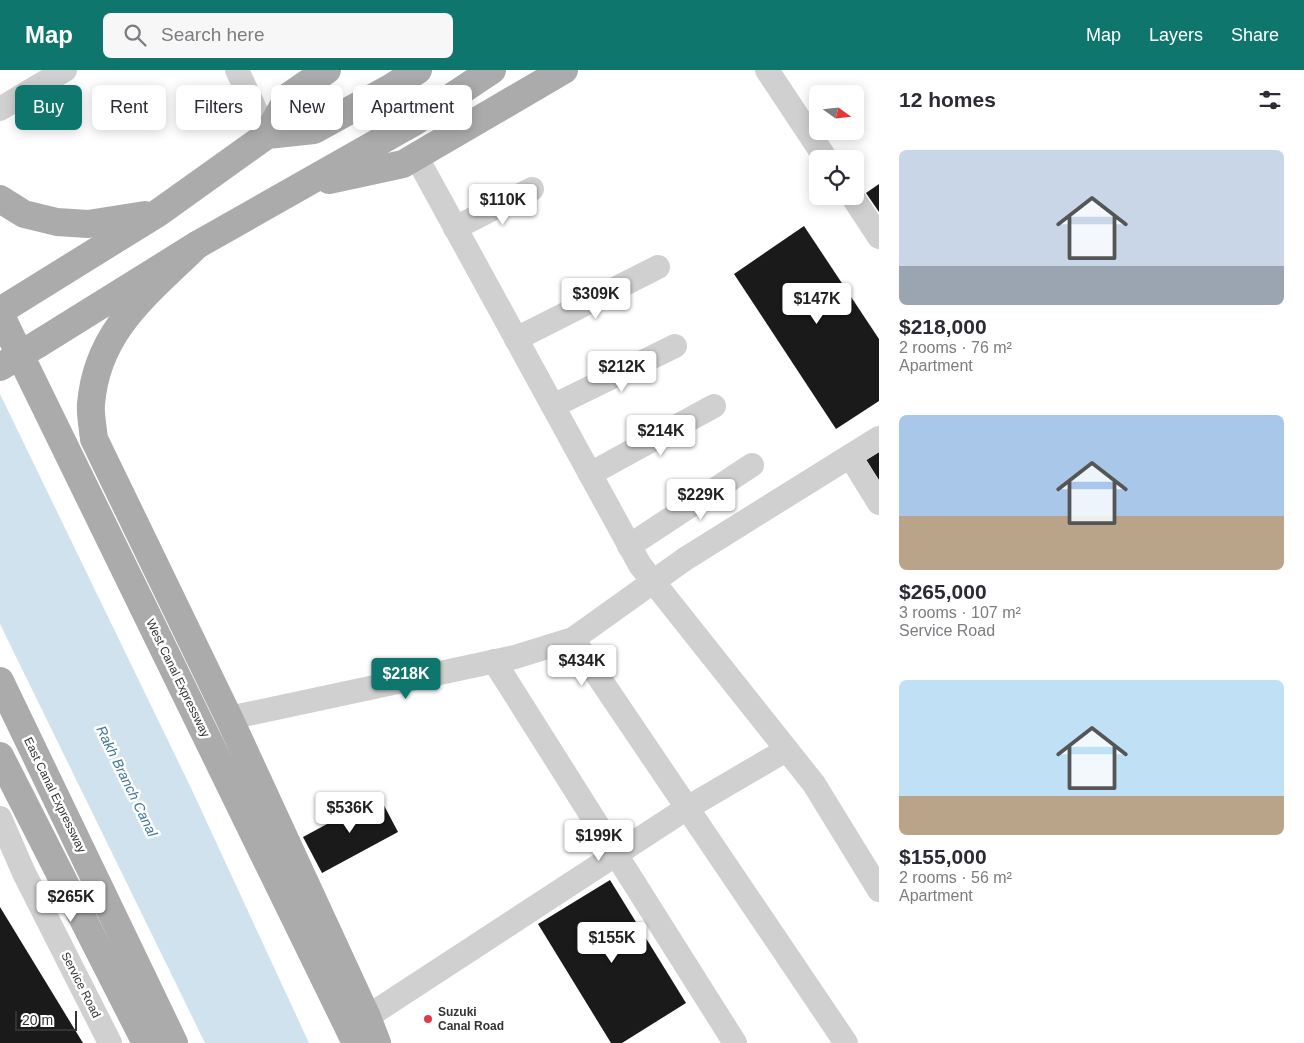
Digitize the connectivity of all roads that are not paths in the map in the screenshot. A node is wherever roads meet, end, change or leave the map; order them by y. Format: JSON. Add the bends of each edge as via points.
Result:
{"nodes":[{"id":1,"x":65,"y":70,"type":"edge"},
{"id":2,"x":237,"y":70,"type":"edge"},
{"id":3,"x":327,"y":70,"type":"edge"},
{"id":4,"x":418,"y":70,"type":"edge"},
{"id":5,"x":492,"y":70,"type":"edge"},
{"id":6,"x":564,"y":70,"type":"edge"},
{"id":7,"x":767,"y":70,"type":"edge"},
{"id":8,"x":0,"y":109,"type":"edge"},
{"id":9,"x":267,"y":135,"type":"junction"},
{"id":10,"x":820,"y":150,"type":"edge"},
{"id":11,"x":416,"y":156,"type":"junction"},
{"id":12,"x":303,"y":186,"type":"junction"},
{"id":13,"x":532,"y":189,"type":"dead end"},
{"id":14,"x":0,"y":199,"type":"edge"},
{"id":15,"x":858,"y":205,"type":"edge"},
{"id":16,"x":158,"y":213,"type":"junction"},
{"id":17,"x":455,"y":228,"type":"junction"},
{"id":18,"x":879,"y":237,"type":"edge"},
{"id":19,"x":197,"y":245,"type":"junction"},
{"id":20,"x":658,"y":267,"type":"dead end"},
{"id":21,"x":7,"y":307,"type":"edge"},
{"id":22,"x":516,"y":339,"type":"junction"},
{"id":23,"x":675,"y":346,"type":"dead end"},
{"id":24,"x":0,"y":367,"type":"edge"},
{"id":25,"x":553,"y":406,"type":"junction"},
{"id":26,"x":714,"y":406,"type":"dead end"},
{"id":27,"x":879,"y":438,"type":"edge"},
{"id":28,"x":850,"y":456,"type":"junction"},
{"id":29,"x":752,"y":464,"type":"dead end"},
{"id":30,"x":590,"y":474,"type":"junction"},
{"id":31,"x":879,"y":503,"type":"edge"},
{"id":32,"x":629,"y":546,"type":"junction"},
{"id":33,"x":653,"y":582,"type":"junction"},
{"id":34,"x":573,"y":639,"type":"junction"},
{"id":35,"x":494,"y":661,"type":"junction"},
{"id":36,"x":0,"y":681,"type":"edge"},
{"id":37,"x":229,"y":718,"type":"junction"},
{"id":38,"x":786,"y":750,"type":"junction"},
{"id":39,"x":0,"y":756,"type":"edge"},
{"id":40,"x":687,"y":808,"type":"junction"},
{"id":41,"x":0,"y":818,"type":"edge"},
{"id":42,"x":616,"y":854,"type":"junction"},
{"id":43,"x":879,"y":890,"type":"edge"},
{"id":44,"x":367,"y":1017,"type":"junction"},
{"id":45,"x":110,"y":1043,"type":"edge"},
{"id":46,"x":146,"y":1043,"type":"edge"},
{"id":47,"x":174,"y":1043,"type":"edge"},
{"id":48,"x":356,"y":1043,"type":"edge"},
{"id":49,"x":377,"y":1043,"type":"edge"},
{"id":50,"x":735,"y":1043,"type":"edge"},
{"id":51,"x":846,"y":1043,"type":"edge"}],
"edges":[{"from":1,"to":8,"type":"street"},
{"from":2,"to":9,"type":"street"},
{"from":3,"to":9,"type":"main road","via":[[289,96]]},
{"from":4,"to":9,"type":"main road","via":[[314,130]]},
{"from":5,"to":12,"type":"main road","via":[[414,122]]},
{"from":6,"to":11,"type":"main road"},
{"from":7,"to":10,"type":"street"},
{"from":9,"to":16,"type":"main road"},
{"from":11,"to":12,"type":"main road","via":[[403,164]]},
{"from":11,"to":17,"type":"street"},
{"from":12,"to":19,"type":"main road"},
{"from":13,"to":17,"type":"street"},
{"from":14,"to":16,"type":"main road","via":[[24,214],[57,222],[88,224]]},
{"from":15,"to":18,"type":"street"},
{"from":16,"to":21,"type":"main road"},
{"from":17,"to":22,"type":"street"},
{"from":19,"to":24,"type":"main road","bridge":true},
{"from":19,"to":37,"type":"main road","via":[[130,310],[108,341],[90,406],[94,439]]},
{"from":20,"to":22,"type":"street"},
{"from":21,"to":48,"type":"main road","name":"West Canal Expressway"},
{"from":22,"to":25,"type":"street"},
{"from":23,"to":25,"type":"street"},
{"from":25,"to":30,"type":"street"},
{"from":26,"to":30,"type":"street"},
{"from":27,"to":28,"type":"street"},
{"from":28,"to":31,"type":"street"},
{"from":28,"to":33,"type":"street"},
{"from":29,"to":32,"type":"street"},
{"from":30,"to":32,"type":"street"},
{"from":32,"to":33,"type":"street"},
{"from":33,"to":34,"type":"street"},
{"from":33,"to":38,"type":"street"},
{"from":34,"to":35,"type":"street"},
{"from":34,"to":40,"type":"street"},
{"from":35,"to":37,"type":"street"},
{"from":35,"to":42,"type":"street"},
{"from":36,"to":47,"type":"main road","name":"East Canal Expressway"},
{"from":37,"to":44,"type":"main road"},
{"from":38,"to":40,"type":"street"},
{"from":38,"to":43,"type":"street","via":[[814,784]]},
{"from":39,"to":46,"type":"main road"},
{"from":40,"to":42,"type":"street"},
{"from":40,"to":51,"type":"street"},
{"from":41,"to":45,"type":"street","name":"Service Road","via":[[24,873]]},
{"from":42,"to":44,"type":"street"},
{"from":42,"to":50,"type":"street"},
{"from":44,"to":49,"type":"main road"}]}
